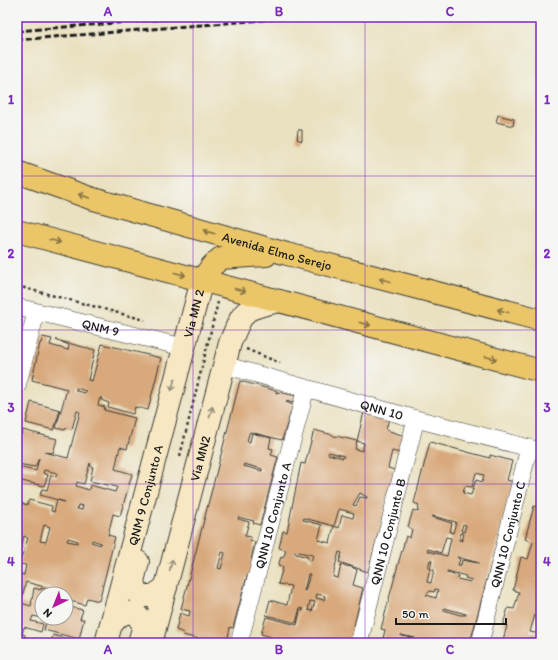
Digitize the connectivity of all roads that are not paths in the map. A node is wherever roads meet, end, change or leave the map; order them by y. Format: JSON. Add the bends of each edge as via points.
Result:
{"nodes":[{"id":1,"x":17,"y":172,"type":"edge"},
{"id":2,"x":17,"y":231,"type":"edge"},
{"id":3,"x":287,"y":254,"type":"junction"},
{"id":4,"x":212,"y":283,"type":"junction"},
{"id":5,"x":279,"y":301,"type":"junction"},
{"id":6,"x":17,"y":307,"type":"edge"},
{"id":7,"x":36,"y":312,"type":"junction"},
{"id":8,"x":541,"y":320,"type":"edge"},
{"id":9,"x":186,"y":339,"type":"junction"},
{"id":10,"x":224,"y":365,"type":"junction"},
{"id":11,"x":541,"y":371,"type":"edge"},
{"id":12,"x":17,"y":386,"type":"edge"},
{"id":13,"x":306,"y":388,"type":"junction"},
{"id":14,"x":416,"y":419,"type":"junction"},
{"id":15,"x":163,"y":426,"type":"junction"},
{"id":16,"x":535,"y":450,"type":"edge"},
{"id":17,"x":166,"y":587,"type":"junction"},
{"id":18,"x":109,"y":634,"type":"edge"},
{"id":19,"x":140,"y":643,"type":"edge"},
{"id":20,"x":151,"y":643,"type":"edge"},
{"id":21,"x":239,"y":643,"type":"edge"},
{"id":22,"x":359,"y":643,"type":"edge"},
{"id":23,"x":480,"y":643,"type":"edge"}],
"edges":[{"from":3,"to":1,"type":"main road","name":"Avenida Elmo Serejo","one_way":true,"via":[[90,198]]},
{"from":2,"to":4,"type":"main road","one_way":true},
{"from":3,"to":4,"type":"main road","via":[[221,258],[212,266]]},
{"from":8,"to":3,"type":"main road","name":"Avenida Elmo Serejo","one_way":true},
{"from":4,"to":5,"type":"main road","one_way":true},
{"from":4,"to":9,"type":"main road","name":"Via MN 2"},
{"from":5,"to":10,"type":"main road","name":"Via MN2","via":[[252,308],[242,314],[220,341]]},
{"from":5,"to":11,"type":"main road","one_way":true},
{"from":6,"to":7,"type":"street","name":"QNM 9"},
{"from":7,"to":9,"type":"street","name":"QNM 9"},
{"from":7,"to":12,"type":"street"},
{"from":9,"to":15,"type":"main road","name":"QNM 9 Conjunto A","one_way":true},
{"from":10,"to":13,"type":"street","name":"QNN 10"},
{"from":17,"to":10,"type":"main road","name":"Via MN2","one_way":true},
{"from":13,"to":14,"type":"street","name":"QNN 10"},
{"from":13,"to":21,"type":"street","name":"QNN 10 Conjunto A"},
{"from":14,"to":16,"type":"street","name":"QNN 10"},
{"from":14,"to":22,"type":"street","name":"QNN 10 Conjunto B"},
{"from":15,"to":17,"type":"main road","via":[[156,493],[133,581],[136,592],[142,596],[153,596]]},
{"from":15,"to":18,"type":"main road","name":"QNM 9 Conjunto A"},
{"from":16,"to":23,"type":"street","name":"QNN 10 Conjunto C"},
{"from":17,"to":20,"type":"main road","name":"Via MN2"},
{"from":18,"to":19,"type":"main road","via":[[122,614],[136,614],[144,625]]}]}
